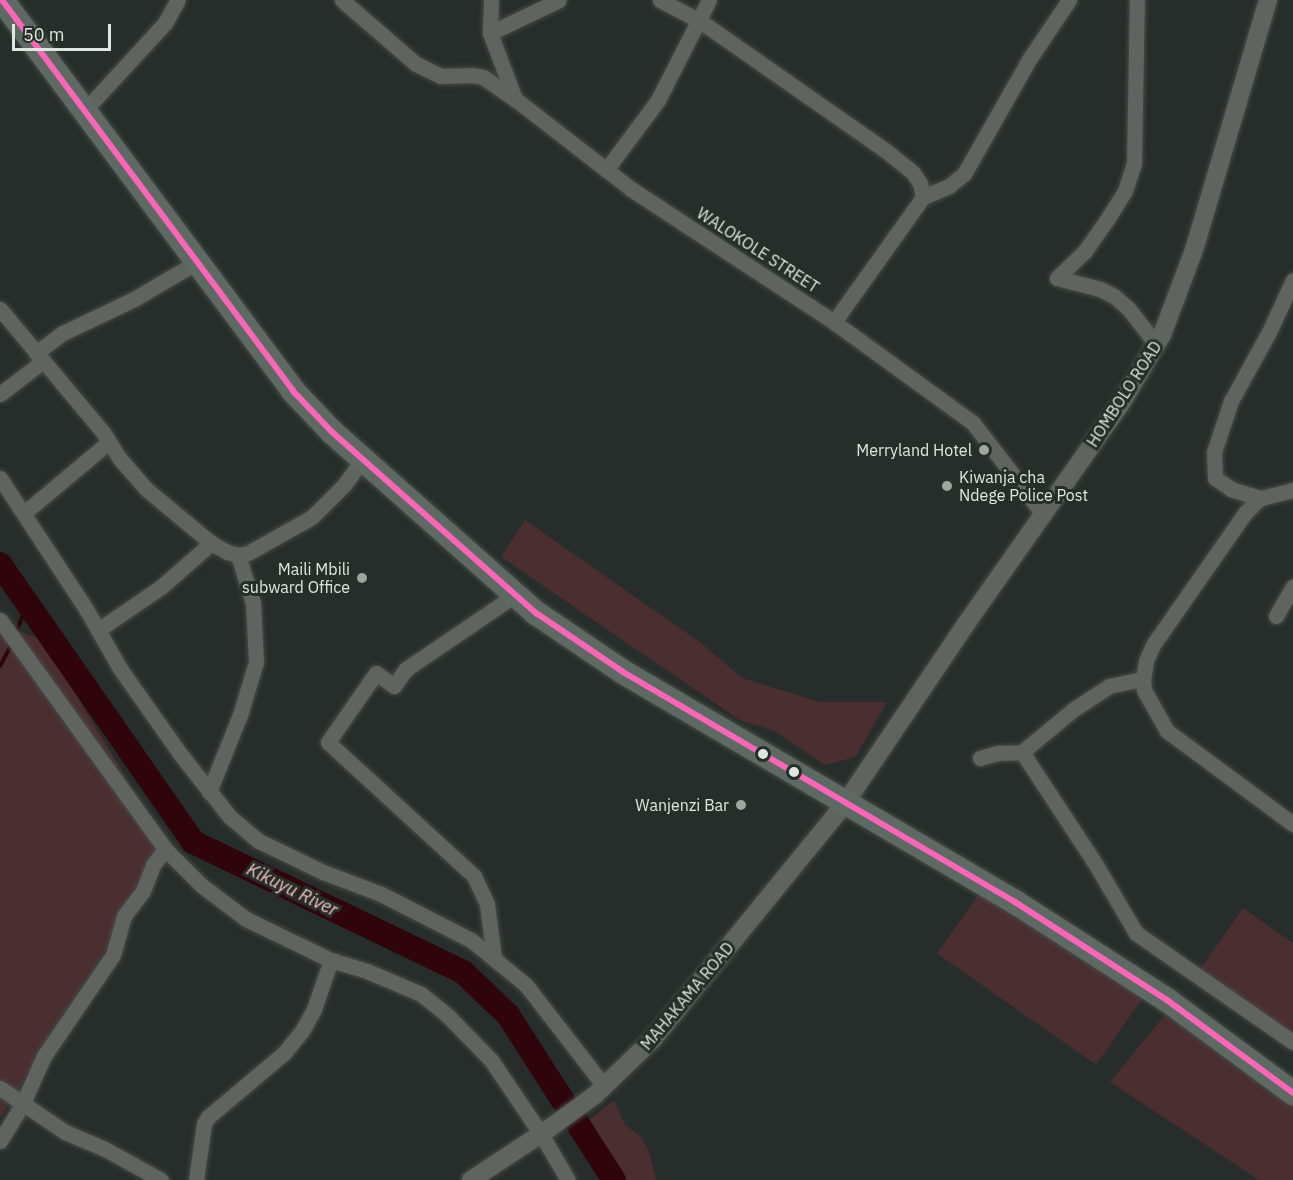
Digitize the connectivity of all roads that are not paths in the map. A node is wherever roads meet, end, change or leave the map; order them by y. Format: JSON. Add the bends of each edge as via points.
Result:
{"nodes":[{"id":1,"x":3,"y":0,"type":"edge"},
{"id":2,"x":178,"y":0,"type":"edge"},
{"id":3,"x":342,"y":0,"type":"edge"},
{"id":4,"x":491,"y":0,"type":"edge"},
{"id":5,"x":559,"y":0,"type":"edge"},
{"id":6,"x":660,"y":0,"type":"edge"},
{"id":7,"x":709,"y":0,"type":"edge"},
{"id":8,"x":1069,"y":0,"type":"edge"},
{"id":9,"x":1137,"y":0,"type":"edge"},
{"id":10,"x":1268,"y":0,"type":"edge"},
{"id":11,"x":700,"y":21,"type":"junction"},
{"id":12,"x":490,"y":33,"type":"junction"},
{"id":13,"x":515,"y":99,"type":"junction"},
{"id":14,"x":85,"y":110,"type":"junction"},
{"id":15,"x":606,"y":170,"type":"junction"},
{"id":16,"x":923,"y":197,"type":"junction"},
{"id":17,"x":197,"y":262,"type":"junction"},
{"id":18,"x":1293,"y":280,"type":"edge"},
{"id":19,"x":0,"y":309,"type":"edge"},
{"id":20,"x":834,"y":322,"type":"junction"},
{"id":21,"x":6,"y":328,"type":"edge"},
{"id":22,"x":1156,"y":344,"type":"junction"},
{"id":23,"x":39,"y":357,"type":"junction"},
{"id":24,"x":0,"y":394,"type":"edge"},
{"id":25,"x":109,"y":442,"type":"junction"},
{"id":26,"x":363,"y":459,"type":"junction"},
{"id":27,"x":0,"y":478,"type":"edge"},
{"id":28,"x":1293,"y":490,"type":"edge"},
{"id":29,"x":1260,"y":498,"type":"junction"},
{"id":30,"x":24,"y":513,"type":"junction"},
{"id":31,"x":1043,"y":514,"type":"junction"},
{"id":32,"x":211,"y":543,"type":"junction"},
{"id":33,"x":238,"y":555,"type":"junction"},
{"id":34,"x":1293,"y":586,"type":"edge"},
{"id":35,"x":515,"y":595,"type":"junction"},
{"id":36,"x":1276,"y":616,"type":"dead end"},
{"id":37,"x":0,"y":620,"type":"edge"},
{"id":38,"x":98,"y":630,"type":"junction"},
{"id":39,"x":1143,"y":679,"type":"junction"},
{"id":40,"x":1022,"y":752,"type":"junction"},
{"id":41,"x":980,"y":758,"type":"dead end"},
{"id":42,"x":209,"y":792,"type":"junction"},
{"id":43,"x":846,"y":802,"type":"junction"},
{"id":44,"x":1293,"y":824,"type":"edge"},
{"id":45,"x":165,"y":849,"type":"junction"},
{"id":46,"x":494,"y":958,"type":"junction"},
{"id":47,"x":330,"y":960,"type":"junction"},
{"id":48,"x":1293,"y":1042,"type":"edge"},
{"id":49,"x":0,"y":1088,"type":"edge"},
{"id":50,"x":599,"y":1091,"type":"junction"},
{"id":51,"x":1293,"y":1093,"type":"edge"},
{"id":52,"x":22,"y":1105,"type":"junction"},
{"id":53,"x":544,"y":1132,"type":"junction"},
{"id":54,"x":0,"y":1141,"type":"edge"},
{"id":55,"x":161,"y":1180,"type":"edge"},
{"id":56,"x":196,"y":1180,"type":"edge"},
{"id":57,"x":471,"y":1180,"type":"edge"},
{"id":58,"x":568,"y":1180,"type":"edge"}],
"edges":[{"from":1,"to":14,"type":"highway"},
{"from":2,"to":14,"type":"street","via":[[165,23]]},
{"from":3,"to":13,"type":"street","name":"WALOKOLE STREET","via":[[416,64],[441,76],[483,77]]},
{"from":4,"to":12,"type":"street"},
{"from":5,"to":12,"type":"street"},
{"from":6,"to":11,"type":"street"},
{"from":7,"to":11,"type":"street"},
{"from":8,"to":16,"type":"street","via":[[1030,58],[964,174],[949,186]]},
{"from":9,"to":22,"type":"street","via":[[1134,164],[1125,191],[1108,218],[1085,251],[1057,278],[1114,296]]},
{"from":10,"to":22,"type":"street","name":"HOMBOLO ROAD","via":[[1194,250]]},
{"from":11,"to":15,"type":"street","via":[[658,100]]},
{"from":11,"to":16,"type":"street","via":[[913,172]]},
{"from":12,"to":13,"type":"street"},
{"from":13,"to":15,"type":"street","name":"WALOKOLE STREET"},
{"from":14,"to":17,"type":"highway"},
{"from":15,"to":20,"type":"street","name":"WALOKOLE STREET"},
{"from":16,"to":20,"type":"street"},
{"from":17,"to":23,"type":"street","via":[[134,299],[63,333]]},
{"from":17,"to":26,"type":"highway","via":[[293,392]]},
{"from":18,"to":29,"type":"street","via":[[1230,401],[1214,452],[1215,478],[1231,489]]},
{"from":19,"to":21,"type":"street"},
{"from":20,"to":31,"type":"street","name":"WALOKOLE STREET","via":[[973,423]]},
{"from":21,"to":23,"type":"street"},
{"from":22,"to":31,"type":"street","name":"HOMBOLO ROAD","via":[[1122,402]]},
{"from":23,"to":24,"type":"street"},
{"from":23,"to":25,"type":"street"},
{"from":25,"to":30,"type":"street"},
{"from":25,"to":32,"type":"street","via":[[145,488]]},
{"from":26,"to":33,"type":"street","via":[[312,517]]},
{"from":26,"to":35,"type":"highway"},
{"from":27,"to":30,"type":"street"},
{"from":28,"to":29,"type":"street"},
{"from":29,"to":39,"type":"street","via":[[1245,513],[1153,645]]},
{"from":30,"to":38,"type":"street"},
{"from":31,"to":43,"type":"street","name":"HOMBOLO ROAD"},
{"from":32,"to":33,"type":"street"},
{"from":32,"to":38,"type":"street","via":[[161,587]]},
{"from":33,"to":42,"type":"street","via":[[253,603],[256,662]]},
{"from":34,"to":36,"type":"street"},
{"from":35,"to":43,"type":"highway","via":[[623,672]]},
{"from":35,"to":46,"type":"street","via":[[406,669],[394,686],[376,673],[328,742],[474,876],[487,904]]},
{"from":37,"to":45,"type":"street"},
{"from":38,"to":42,"type":"street","via":[[128,680]]},
{"from":39,"to":40,"type":"street","via":[[1109,686]]},
{"from":39,"to":44,"type":"street","via":[[1144,690],[1167,731]]},
{"from":40,"to":41,"type":"street"},
{"from":40,"to":48,"type":"street","via":[[1136,933]]},
{"from":42,"to":46,"type":"street","via":[[230,817],[259,841],[451,928]]},
{"from":43,"to":50,"type":"street","name":"MAHAKAMA ROAD","via":[[653,1039]]},
{"from":43,"to":51,"type":"highway","via":[[1015,902],[1167,1000]]},
{"from":45,"to":47,"type":"street","via":[[201,885],[246,919]]},
{"from":45,"to":52,"type":"street","via":[[153,865],[143,891],[124,916],[113,955],[44,1056]]},
{"from":46,"to":50,"type":"street","via":[[526,985]]},
{"from":47,"to":53,"type":"street","via":[[421,994],[491,1060]]},
{"from":47,"to":56,"type":"street","via":[[314,1009],[302,1031],[284,1053],[208,1117]]},
{"from":49,"to":52,"type":"street"},
{"from":50,"to":53,"type":"street","name":"MAHAKAMA ROAD"},
{"from":52,"to":54,"type":"street"},
{"from":52,"to":55,"type":"street","via":[[65,1132]]},
{"from":53,"to":57,"type":"street","name":"MAHAKAMA ROAD"},
{"from":53,"to":58,"type":"street"}]}
